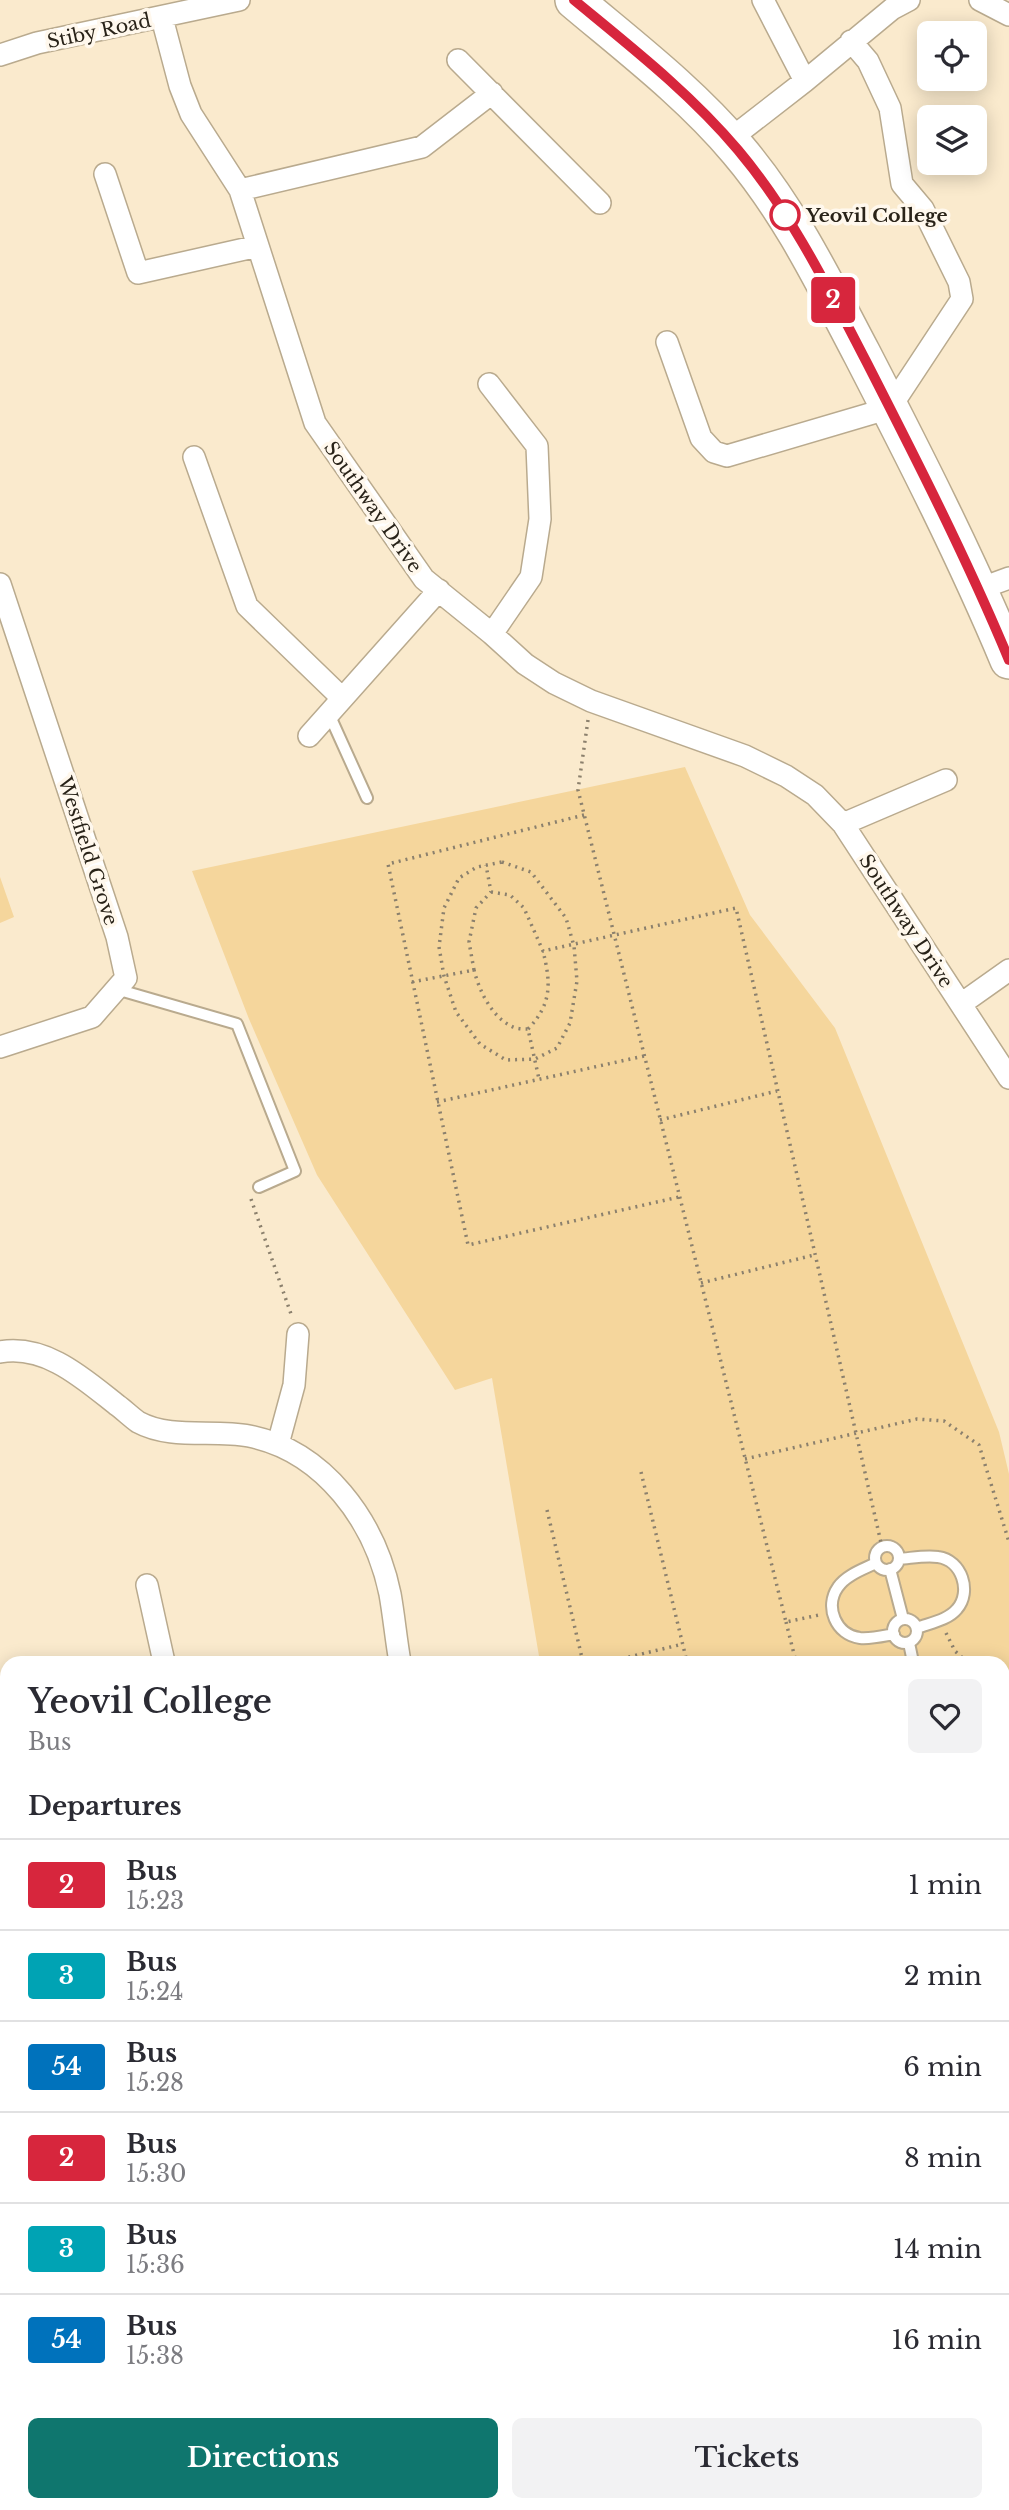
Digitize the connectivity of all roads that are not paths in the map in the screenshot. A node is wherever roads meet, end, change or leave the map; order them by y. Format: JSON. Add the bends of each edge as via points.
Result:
{"nodes":[{"id":1,"x":239,"y":0,"type":"edge"},
{"id":2,"x":574,"y":0,"type":"edge"},
{"id":3,"x":763,"y":0,"type":"edge"},
{"id":4,"x":909,"y":0,"type":"edge"},
{"id":5,"x":980,"y":0,"type":"edge"},
{"id":6,"x":1009,"y":15,"type":"edge"},
{"id":7,"x":162,"y":18,"type":"junction"},
{"id":8,"x":851,"y":41,"type":"junction"},
{"id":9,"x":0,"y":55,"type":"edge"},
{"id":10,"x":458,"y":60,"type":"dead end"},
{"id":11,"x":805,"y":81,"type":"junction"},
{"id":12,"x":492,"y":93,"type":"junction"},
{"id":13,"x":729,"y":140,"type":"junction"},
{"id":14,"x":105,"y":174,"type":"dead end"},
{"id":15,"x":240,"y":190,"type":"junction"},
{"id":16,"x":600,"y":203,"type":"dead end"},
{"id":17,"x":258,"y":246,"type":"junction"},
{"id":18,"x":667,"y":342,"type":"dead end"},
{"id":19,"x":489,"y":384,"type":"dead end"},
{"id":20,"x":890,"y":408,"type":"junction"},
{"id":21,"x":194,"y":457,"type":"dead end"},
{"id":22,"x":994,"y":583,"type":"edge"},
{"id":23,"x":0,"y":584,"type":"edge"},
{"id":24,"x":439,"y":590,"type":"junction"},
{"id":25,"x":492,"y":634,"type":"junction"},
{"id":26,"x":1009,"y":660,"type":"edge"},
{"id":27,"x":335,"y":706,"type":"junction"},
{"id":28,"x":309,"y":736,"type":"dead end"},
{"id":29,"x":946,"y":780,"type":"dead end"},
{"id":30,"x":367,"y":798,"type":"dead end"},
{"id":31,"x":843,"y":824,"type":"junction"},
{"id":32,"x":1009,"y":970,"type":"edge"},
{"id":33,"x":116,"y":989,"type":"junction"},
{"id":34,"x":961,"y":1004,"type":"junction"},
{"id":35,"x":0,"y":1047,"type":"edge"},
{"id":36,"x":1009,"y":1078,"type":"edge"},
{"id":37,"x":259,"y":1187,"type":"road end"},
{"id":38,"x":298,"y":1334,"type":"road end"},
{"id":39,"x":0,"y":1352,"type":"edge"},
{"id":40,"x":278,"y":1444,"type":"junction"},
{"id":41,"x":899,"y":1559,"type":"junction"},
{"id":42,"x":876,"y":1563,"type":"junction"},
{"id":43,"x":890,"y":1569,"type":"junction"},
{"id":44,"x":147,"y":1585,"type":"dead end"},
{"id":45,"x":903,"y":1619,"type":"junction"},
{"id":46,"x":917,"y":1628,"type":"junction"},
{"id":47,"x":894,"y":1634,"type":"junction"},
{"id":48,"x":909,"y":1643,"type":"junction"},
{"id":49,"x":162,"y":1656,"type":"edge"},
{"id":50,"x":399,"y":1656,"type":"edge"},
{"id":51,"x":912,"y":1656,"type":"edge"}],
"edges":[{"from":1,"to":7,"type":"street","name":"Stiby Road"},
{"from":2,"to":13,"type":"highway","via":[[668,79]]},
{"from":3,"to":11,"type":"street"},
{"from":4,"to":8,"type":"street"},
{"from":5,"to":6,"type":"street"},
{"from":7,"to":9,"type":"street","name":"Stiby Road"},
{"from":7,"to":15,"type":"street","name":"Southway Drive","via":[[191,114]]},
{"from":8,"to":11,"type":"street"},
{"from":8,"to":20,"type":"street","via":[[868,61],[890,108],[902,184],[923,209],[959,282],[962,299]]},
{"from":10,"to":12,"type":"street"},
{"from":11,"to":13,"type":"street"},
{"from":12,"to":15,"type":"street","via":[[422,146]]},
{"from":12,"to":16,"type":"street"},
{"from":13,"to":20,"type":"highway","via":[[791,224]]},
{"from":14,"to":17,"type":"street","via":[[138,274]]},
{"from":15,"to":17,"type":"street","name":"Southway Drive"},
{"from":17,"to":24,"type":"street","name":"Southway Drive","via":[[314,423],[424,579]]},
{"from":18,"to":20,"type":"street","via":[[701,438],[714,452],[727,456]]},
{"from":19,"to":25,"type":"street","via":[[537,446],[540,519],[531,577]]},
{"from":20,"to":22,"type":"highway","via":[[940,505]]},
{"from":21,"to":27,"type":"street","via":[[247,606]]},
{"from":22,"to":26,"type":"highway"},
{"from":23,"to":33,"type":"street","name":"Westfield Grove","via":[[117,937],[126,978]]},
{"from":24,"to":25,"type":"street","name":"Southway Drive"},
{"from":24,"to":27,"type":"street"},
{"from":25,"to":31,"type":"street","name":"Southway Drive","via":[[536,671],[591,701],[745,756],[786,776],[815,795]]},
{"from":27,"to":28,"type":"street"},
{"from":27,"to":30,"type":"lane"},
{"from":29,"to":31,"type":"street"},
{"from":31,"to":34,"type":"street","name":"Southway Drive"},
{"from":32,"to":34,"type":"street","name":"Southway Drive"},
{"from":33,"to":35,"type":"street","via":[[92,1017]]},
{"from":33,"to":37,"type":"lane","via":[[237,1024],[295,1171]]},
{"from":34,"to":36,"type":"street"},
{"from":38,"to":40,"type":"street","via":[[293,1385]]},
{"from":39,"to":40,"type":"street","via":[[33,1352],[59,1362],[139,1422],[164,1431],[248,1436]]},
{"from":40,"to":50,"type":"street","via":[[324,1472],[356,1511],[375,1548],[389,1592]]},
{"from":41,"to":42,"type":"lane","via":[[894,1548],[882,1546]]},
{"from":41,"to":43,"type":"lane"},
{"from":41,"to":46,"type":"lane","via":[[940,1557],[950,1561],[963,1578],[963,1600],[957,1609]]},
{"from":42,"to":43,"type":"lane","via":[[881,1569]]},
{"from":42,"to":47,"type":"lane","via":[[838,1587],[833,1612],[847,1634],[868,1638]]},
{"from":43,"to":45,"type":"lane"},
{"from":44,"to":49,"type":"street"},
{"from":45,"to":46,"type":"lane"},
{"from":45,"to":47,"type":"lane","via":[[895,1625]]},
{"from":46,"to":48,"type":"lane"},
{"from":47,"to":48,"type":"lane","via":[[900,1642]]},
{"from":48,"to":51,"type":"lane"}]}
